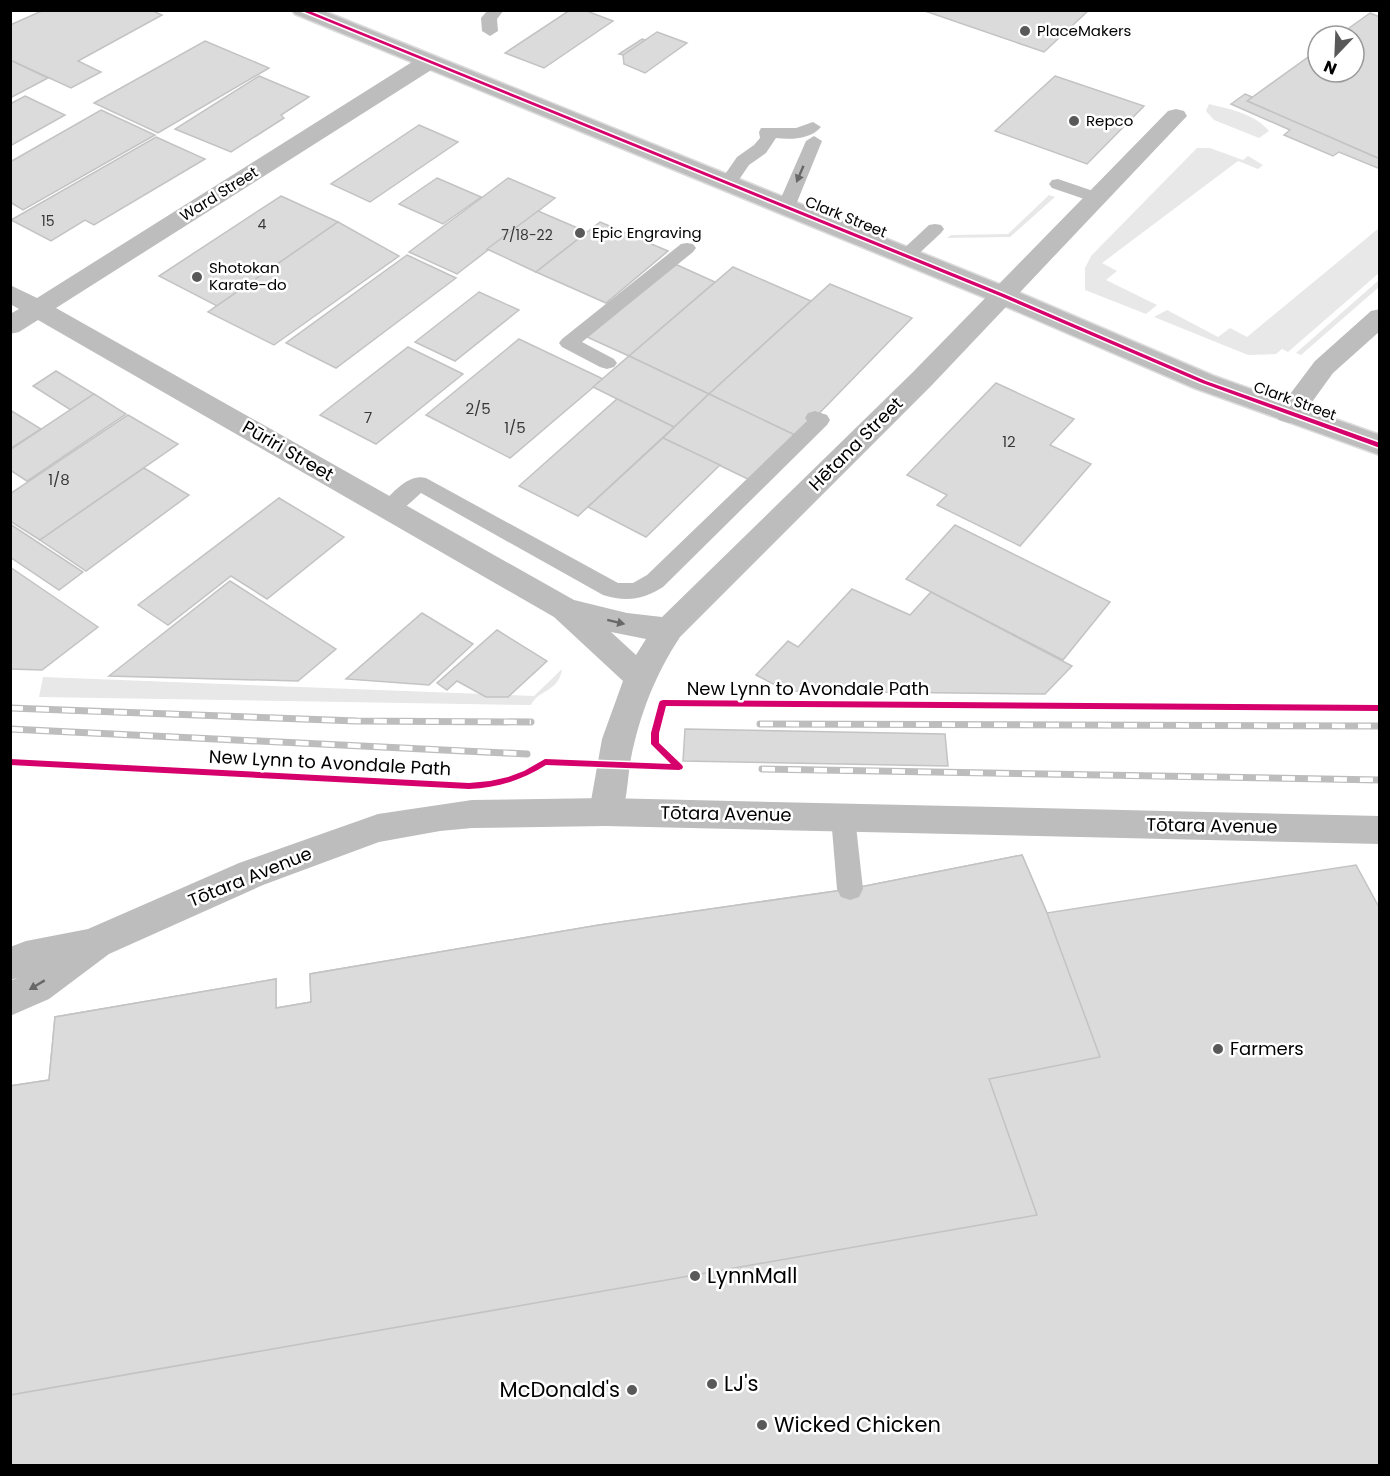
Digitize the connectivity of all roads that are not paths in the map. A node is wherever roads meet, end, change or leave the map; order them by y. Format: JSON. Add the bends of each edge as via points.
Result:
{"nodes":[{"id":1,"x":302,"y":10,"type":"edge"},
{"id":2,"x":497,"y":10,"type":"edge"},
{"id":3,"x":490,"y":31,"type":"dead end"},
{"id":4,"x":428,"y":62,"type":"junction"},
{"id":5,"x":1176,"y":116,"type":"dead end"},
{"id":6,"x":728,"y":183,"type":"junction"},
{"id":7,"x":1058,"y":184,"type":"dead end"},
{"id":8,"x":1096,"y":198,"type":"junction"},
{"id":9,"x":786,"y":207,"type":"junction"},
{"id":10,"x":935,"y":229,"type":"dead end"},
{"id":11,"x":687,"y":248,"type":"dead end"},
{"id":12,"x":906,"y":256,"type":"junction"},
{"id":13,"x":10,"y":293,"type":"edge"},
{"id":14,"x":1002,"y":295,"type":"junction"},
{"id":15,"x":38,"y":308,"type":"junction"},
{"id":16,"x":1380,"y":317,"type":"edge"},
{"id":17,"x":10,"y":326,"type":"edge"},
{"id":18,"x":607,"y":363,"type":"dead end"},
{"id":19,"x":1289,"y":414,"type":"junction"},
{"id":20,"x":815,"y":418,"type":"dead end"},
{"id":21,"x":1380,"y":446,"type":"edge"},
{"id":22,"x":389,"y":508,"type":"junction"},
{"id":23,"x":565,"y":609,"type":"junction"},
{"id":24,"x":669,"y":629,"type":"junction"},
{"id":25,"x":639,"y":677,"type":"junction"},
{"id":26,"x":606,"y":812,"type":"junction"},
{"id":27,"x":843,"y":817,"type":"junction"},
{"id":28,"x":1380,"y":830,"type":"edge"},
{"id":29,"x":850,"y":889,"type":"dead end"},
{"id":30,"x":96,"y":944,"type":"junction"},
{"id":31,"x":10,"y":964,"type":"edge"},
{"id":32,"x":10,"y":999,"type":"edge"}],
"edges":[{"from":1,"to":4,"type":"street","name":"Clark Street"},
{"from":2,"to":3,"type":"lane","via":[[489,18]]},
{"from":4,"to":6,"type":"street","name":"Clark Street"},
{"from":4,"to":15,"type":"street","name":"Ward Street"},
{"from":5,"to":8,"type":"street","name":"Hētana Street"},
{"from":6,"to":9,"type":"street","name":"Clark Street"},
{"from":6,"to":9,"type":"lane","one_way":true,"via":[[743,161],[763,145],[767,132],[813,134]]},
{"from":7,"to":8,"type":"lane"},
{"from":8,"to":14,"type":"street","name":"Hētana Street"},
{"from":9,"to":12,"type":"street","name":"Clark Street"},
{"from":10,"to":12,"type":"lane"},
{"from":11,"to":18,"type":"lane","via":[[569,343]]},
{"from":12,"to":14,"type":"street","name":"Clark Street"},
{"from":13,"to":15,"type":"street","name":"Pūriri Street"},
{"from":14,"to":19,"type":"street","name":"Clark Street"},
{"from":14,"to":24,"type":"street","name":"Hētana Street"},
{"from":15,"to":17,"type":"street","name":"Ward Street"},
{"from":15,"to":22,"type":"street","name":"Pūriri Street"},
{"from":16,"to":19,"type":"street","via":[[1324,367]]},
{"from":19,"to":21,"type":"street","name":"Clark Street"},
{"from":20,"to":22,"type":"lane","via":[[820,420],[655,581],[638,592],[611,589],[419,483]]},
{"from":22,"to":23,"type":"street","name":"Pūriri Street"},
{"from":23,"to":24,"type":"street","name":"Pūriri Street","one_way":true,"via":[[627,625]]},
{"from":23,"to":25,"type":"street","name":"Pūriri Street"},
{"from":24,"to":25,"type":"street","name":"Hētana Street"},
{"from":25,"to":26,"type":"street","name":"Hētana Street","via":[[625,713]]},
{"from":26,"to":27,"type":"street","name":"Tōtara Avenue"},
{"from":26,"to":30,"type":"street","name":"Tōtara Avenue","via":[[472,814],[378,828],[251,874]]},
{"from":27,"to":28,"type":"street","name":"Tōtara Avenue"},
{"from":27,"to":29,"type":"lane"},
{"from":30,"to":31,"type":"street","name":"Tōtara Avenue","via":[[26,957]]},
{"from":30,"to":32,"type":"street","name":"Tōtara Avenue","one_way":true,"via":[[36,987]]}]}
